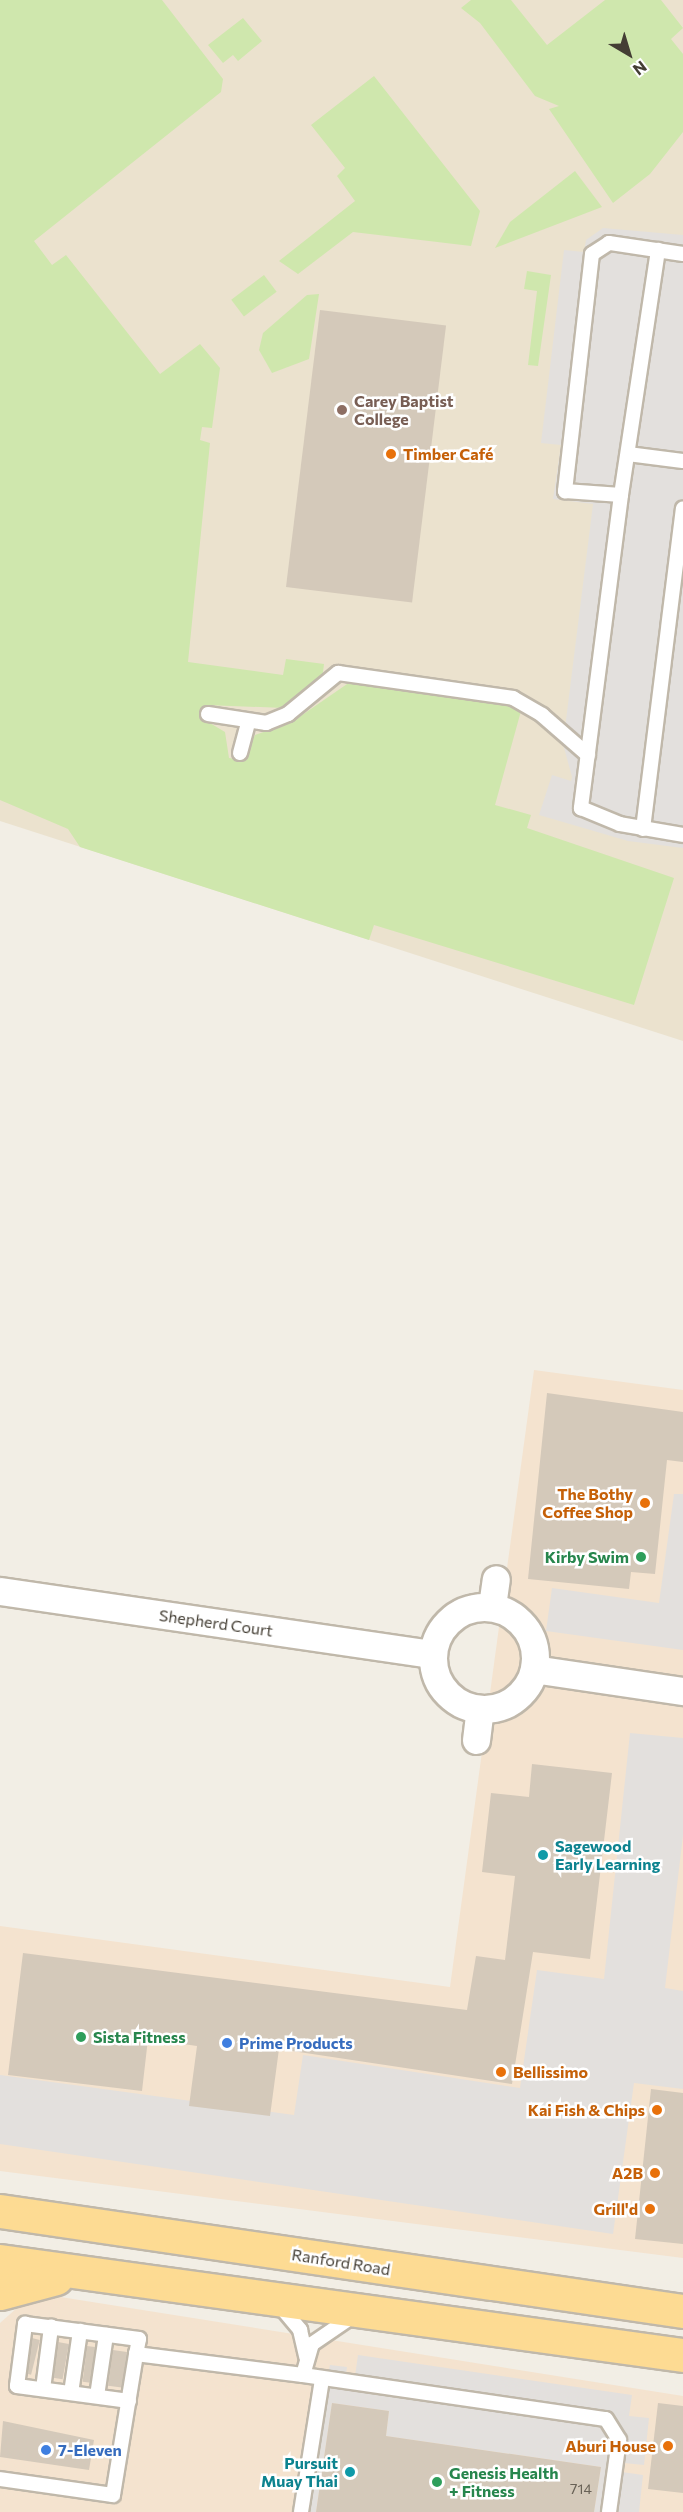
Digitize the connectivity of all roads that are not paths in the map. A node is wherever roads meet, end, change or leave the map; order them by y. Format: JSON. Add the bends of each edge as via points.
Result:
{"nodes":[{"id":1,"x":658,"y":250,"type":"junction"},
{"id":2,"x":683,"y":254,"type":"edge"},
{"id":3,"x":628,"y":454,"type":"junction"},
{"id":4,"x":683,"y":461,"type":"edge"},
{"id":5,"x":621,"y":495,"type":"junction"},
{"id":6,"x":683,"y":507,"type":"edge"},
{"id":7,"x":208,"y":714,"type":"dead end"},
{"id":8,"x":248,"y":724,"type":"junction"},
{"id":9,"x":240,"y":753,"type":"dead end"},
{"id":10,"x":588,"y":755,"type":"junction"},
{"id":11,"x":643,"y":829,"type":"junction"},
{"id":12,"x":683,"y":835,"type":"edge"},
{"id":13,"x":496,"y":1579,"type":"dead end"},
{"id":14,"x":0,"y":1591,"type":"edge"},
{"id":15,"x":492,"y":1606,"type":"junction"},
{"id":16,"x":432,"y":1654,"type":"junction"},
{"id":17,"x":534,"y":1669,"type":"junction"},
{"id":18,"x":682,"y":1686,"type":"edge"},
{"id":19,"x":480,"y":1708,"type":"junction"},
{"id":20,"x":476,"y":1740,"type":"dead end"},
{"id":21,"x":0,"y":2211,"type":"edge"},
{"id":22,"x":0,"y":2261,"type":"edge"},
{"id":23,"x":84,"y":2273,"type":"junction"},
{"id":24,"x":0,"y":2293,"type":"edge"},
{"id":25,"x":266,"y":2298,"type":"junction"},
{"id":26,"x":369,"y":2312,"type":"junction"},
{"id":27,"x":683,"y":2312,"type":"edge"},
{"id":28,"x":51,"y":2327,"type":"junction"},
{"id":29,"x":80,"y":2331,"type":"junction"},
{"id":30,"x":106,"y":2335,"type":"junction"},
{"id":31,"x":136,"y":2354,"type":"junction"},
{"id":32,"x":683,"y":2355,"type":"edge"},
{"id":33,"x":306,"y":2360,"type":"junction"},
{"id":34,"x":303,"y":2375,"type":"junction"},
{"id":35,"x":322,"y":2379,"type":"junction"},
{"id":36,"x":43,"y":2389,"type":"junction"},
{"id":37,"x":72,"y":2393,"type":"junction"},
{"id":38,"x":97,"y":2396,"type":"junction"},
{"id":39,"x":129,"y":2401,"type":"junction"},
{"id":40,"x":0,"y":2479,"type":"edge"},
{"id":41,"x":301,"y":2512,"type":"edge"},
{"id":42,"x":609,"y":2512,"type":"edge"}],
"edges":[{"from":1,"to":2,"type":"lane"},
{"from":1,"to":3,"type":"lane"},
{"from":1,"to":5,"type":"lane","via":[[609,243],[592,254],[565,491]]},
{"from":3,"to":4,"type":"lane"},
{"from":3,"to":5,"type":"lane"},
{"from":5,"to":10,"type":"lane"},
{"from":6,"to":11,"type":"lane"},
{"from":7,"to":8,"type":"lane"},
{"from":8,"to":9,"type":"lane"},
{"from":8,"to":10,"type":"lane","via":[[288,714],[338,673],[513,698],[542,715]]},
{"from":10,"to":11,"type":"lane","via":[[581,808]]},
{"from":11,"to":12,"type":"lane"},
{"from":13,"to":15,"type":"street"},
{"from":14,"to":16,"type":"street","name":"Shepherd Court"},
{"from":15,"to":16,"type":"street","via":[[458,1613],[436,1638]]},
{"from":15,"to":17,"type":"street","via":[[526,1628],[536,1652]]},
{"from":16,"to":19,"type":"street","via":[[441,1687],[453,1699]]},
{"from":17,"to":18,"type":"street"},
{"from":17,"to":19,"type":"street","via":[[517,1697]]},
{"from":19,"to":20,"type":"street"},
{"from":21,"to":27,"type":"main road","name":"Ranford Road"},
{"from":22,"to":23,"type":"main road"},
{"from":23,"to":24,"type":"main road","via":[[17,2284]]},
{"from":23,"to":25,"type":"main road"},
{"from":25,"to":26,"type":"main road"},
{"from":25,"to":33,"type":"lane","via":[[293,2318]]},
{"from":26,"to":32,"type":"main road"},
{"from":26,"to":33,"type":"lane","via":[[329,2329],[312,2343]]},
{"from":28,"to":29,"type":"lane"},
{"from":28,"to":36,"type":"lane"},
{"from":28,"to":36,"type":"lane","via":[[25,2324],[16,2386]]},
{"from":29,"to":30,"type":"lane"},
{"from":29,"to":37,"type":"lane"},
{"from":30,"to":31,"type":"lane","via":[[139,2339]]},
{"from":30,"to":38,"type":"lane"},
{"from":31,"to":34,"type":"lane"},
{"from":31,"to":39,"type":"lane"},
{"from":33,"to":34,"type":"lane"},
{"from":34,"to":35,"type":"lane"},
{"from":35,"to":41,"type":"lane"},
{"from":35,"to":42,"type":"lane","via":[[606,2419],[619,2440]]},
{"from":36,"to":37,"type":"lane"},
{"from":37,"to":38,"type":"lane"},
{"from":38,"to":39,"type":"lane"},
{"from":39,"to":40,"type":"lane","via":[[113,2495]]}]}
